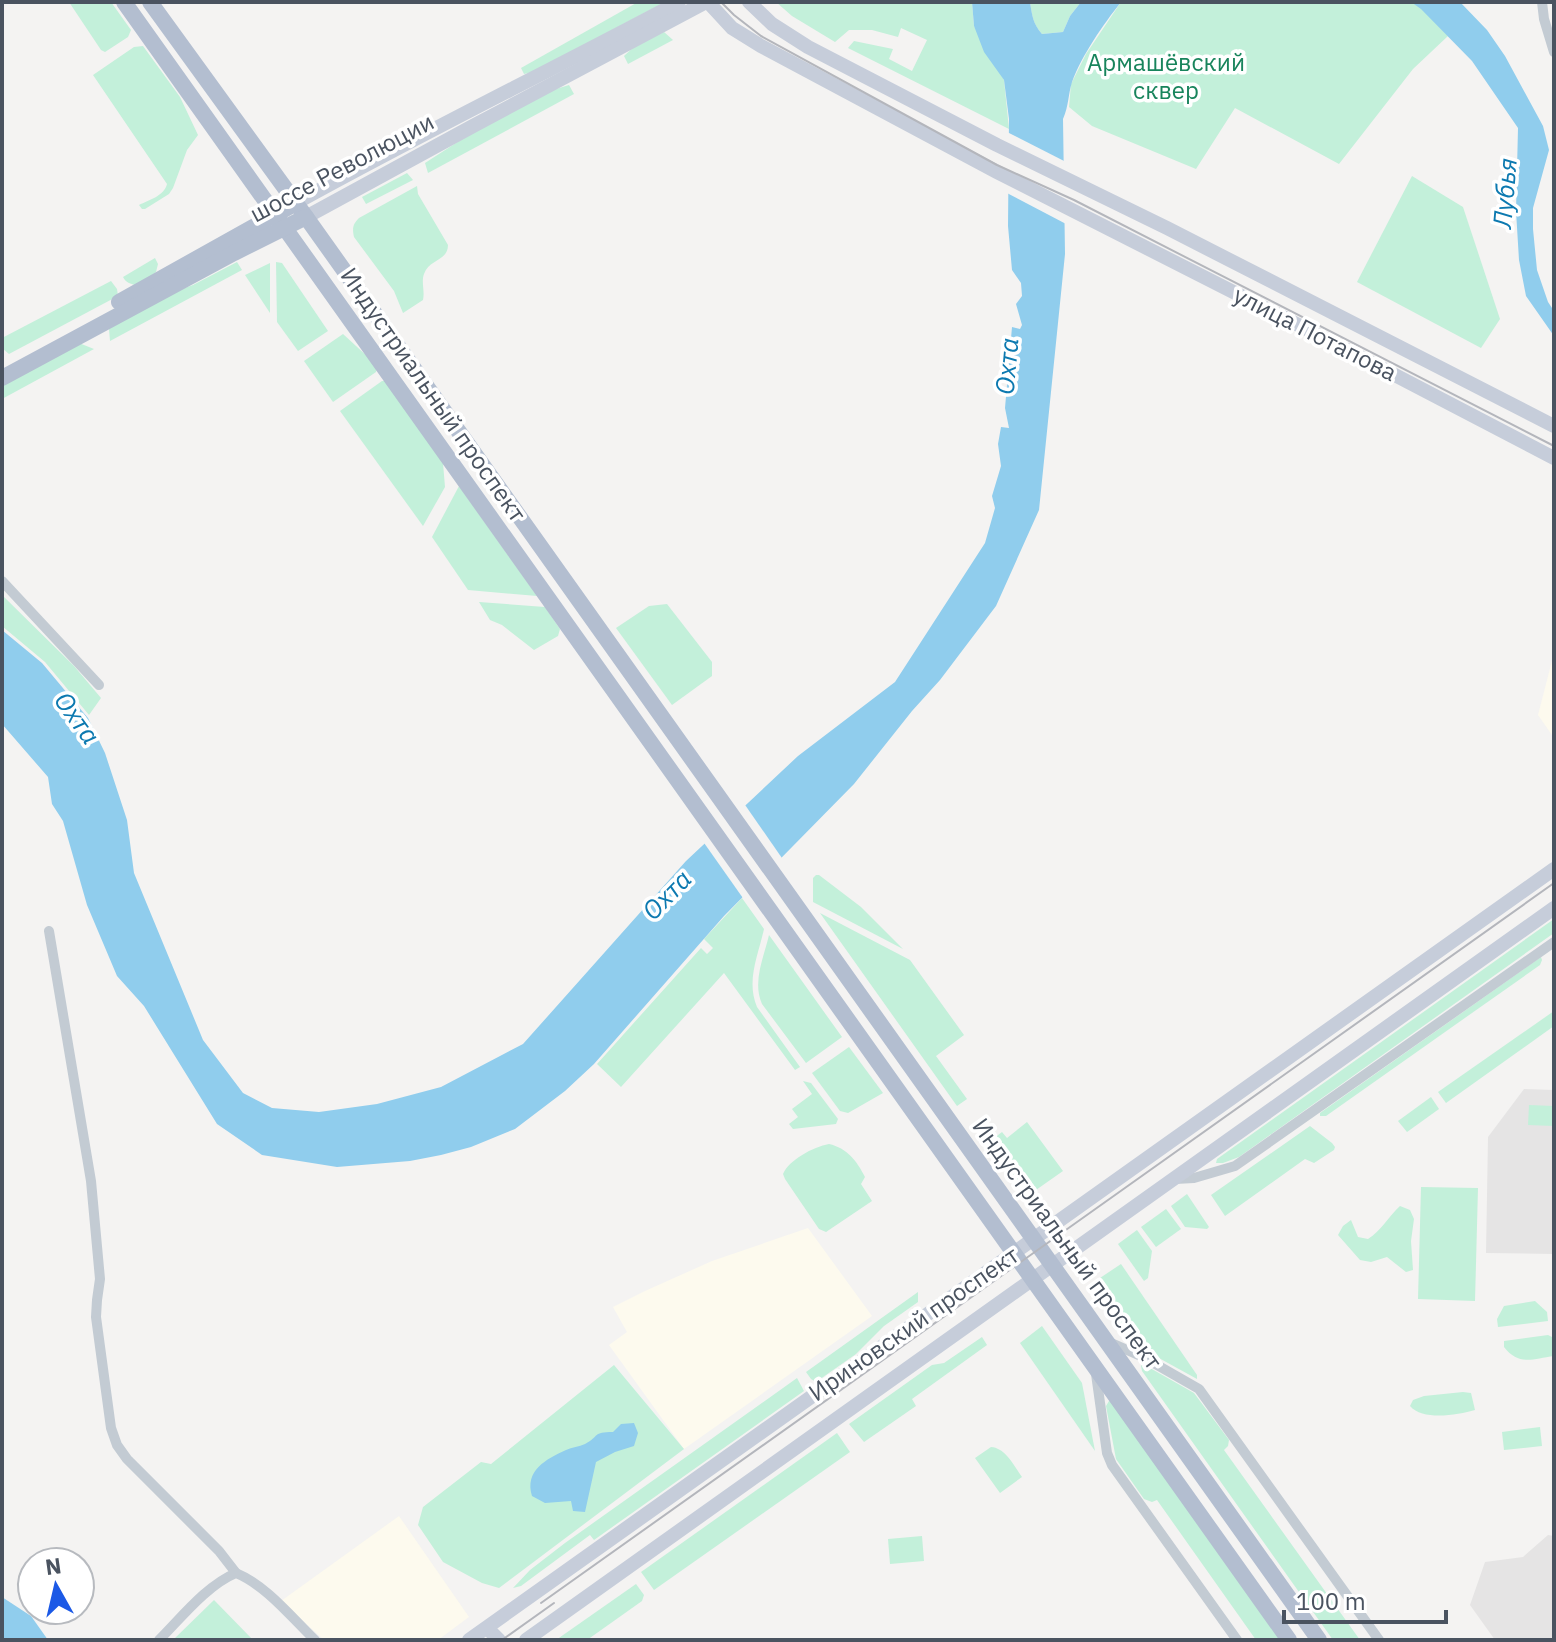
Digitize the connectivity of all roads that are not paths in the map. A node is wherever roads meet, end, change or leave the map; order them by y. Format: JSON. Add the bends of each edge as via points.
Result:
{"nodes":[{"id":1,"x":124,"y":2,"type":"edge"},
{"id":2,"x":150,"y":2,"type":"edge"},
{"id":3,"x":679,"y":2,"type":"edge"},
{"id":4,"x":707,"y":2,"type":"edge"},
{"id":5,"x":749,"y":2,"type":"edge"},
{"id":6,"x":1542,"y":2,"type":"edge"},
{"id":7,"x":1554,"y":52,"type":"edge"},
{"id":8,"x":301,"y":210,"type":"junction"},
{"id":9,"x":280,"y":222,"type":"junction"},
{"id":10,"x":2,"y":365,"type":"edge"},
{"id":11,"x":2,"y":378,"type":"edge"},
{"id":12,"x":1554,"y":426,"type":"edge"},
{"id":13,"x":1554,"y":458,"type":"edge"},
{"id":14,"x":2,"y":581,"type":"edge"},
{"id":15,"x":99,"y":685,"type":"dead end"},
{"id":16,"x":717,"y":794,"type":"junction"},
{"id":17,"x":698,"y":810,"type":"junction"},
{"id":18,"x":1554,"y":869,"type":"edge"},
{"id":19,"x":774,"y":875,"type":"junction"},
{"id":20,"x":756,"y":892,"type":"junction"},
{"id":21,"x":1554,"y":908,"type":"edge"},
{"id":22,"x":49,"y":931,"type":"dead end"},
{"id":23,"x":1554,"y":942,"type":"edge"},
{"id":24,"x":1173,"y":1179,"type":"junction"},
{"id":25,"x":1033,"y":1239,"type":"junction"},
{"id":26,"x":1014,"y":1253,"type":"junction"},
{"id":27,"x":1052,"y":1266,"type":"junction"},
{"id":28,"x":1033,"y":1279,"type":"junction"},
{"id":29,"x":1107,"y":1341,"type":"junction"},
{"id":30,"x":1096,"y":1368,"type":"junction"},
{"id":31,"x":236,"y":1573,"type":"junction"},
{"id":32,"x":490,"y":1634,"type":"edge"},
{"id":33,"x":159,"y":1640,"type":"edge"},
{"id":34,"x":315,"y":1640,"type":"edge"},
{"id":35,"x":469,"y":1640,"type":"edge"},
{"id":36,"x":499,"y":1640,"type":"edge"},
{"id":37,"x":526,"y":1640,"type":"edge"},
{"id":38,"x":1237,"y":1640,"type":"edge"},
{"id":39,"x":1289,"y":1640,"type":"edge"},
{"id":40,"x":1319,"y":1640,"type":"edge"},
{"id":41,"x":1379,"y":1640,"type":"edge"}],
"edges":[{"from":1,"to":9,"type":"main road","name":"Индустриальный проспект"},
{"from":2,"to":8,"type":"main road","name":"Индустриальный проспект"},
{"from":3,"to":8,"type":"main road","name":"шоссе Революции","via":[[465,112]]},
{"from":4,"to":8,"type":"main road","name":"шоссе Революции"},
{"from":4,"to":13,"type":"main road","name":"улица Потапова","via":[[741,34],[997,172]]},
{"from":5,"to":12,"type":"main road","name":"улица Потапова","via":[[808,47]]},
{"from":6,"to":7,"type":"street"},
{"from":8,"to":9,"type":"main road","name":"шоссе Революции"},
{"from":8,"to":16,"type":"main road","name":"Индустриальный проспект"},
{"from":9,"to":10,"type":"main road","name":"шоссе Революции"},
{"from":9,"to":11,"type":"main road","name":"шоссе Революции","via":[[234,253]]},
{"from":9,"to":17,"type":"main road","name":"Индустриальный проспект"},
{"from":14,"to":15,"type":"street"},
{"from":16,"to":17,"type":"main road"},
{"from":16,"to":19,"type":"main road","name":"Индустриальный проспект"},
{"from":17,"to":20,"type":"main road","name":"Индустриальный проспект"},
{"from":18,"to":25,"type":"main road","name":"Ириновский проспект"},
{"from":19,"to":20,"type":"main road"},
{"from":19,"to":25,"type":"main road","name":"Индустриальный проспект"},
{"from":20,"to":26,"type":"main road","name":"Индустриальный проспект"},
{"from":21,"to":24,"type":"main road","name":"Ириновский проспект"},
{"from":22,"to":31,"type":"street","via":[[91,1181],[100,1279],[96,1317],[111,1428],[127,1459]]},
{"from":23,"to":24,"type":"street","via":[[1235,1166]]},
{"from":24,"to":27,"type":"main road","name":"Ириновский проспект"},
{"from":25,"to":26,"type":"main road","name":"Ириновский проспект"},
{"from":25,"to":27,"type":"main road","name":"Индустриальный проспект"},
{"from":26,"to":28,"type":"main road","name":"Индустриальный проспект"},
{"from":26,"to":32,"type":"main road","name":"Ириновский проспект"},
{"from":27,"to":28,"type":"main road","name":"Ириновский проспект"},
{"from":27,"to":29,"type":"main road","name":"Индустриальный проспект"},
{"from":28,"to":30,"type":"main road","name":"Индустриальный проспект"},
{"from":28,"to":37,"type":"main road","name":"Ириновский проспект"},
{"from":29,"to":40,"type":"main road","name":"Индустриальный проспект"},
{"from":29,"to":41,"type":"street","via":[[1199,1389]]},
{"from":30,"to":38,"type":"street","via":[[1112,1465]]},
{"from":30,"to":39,"type":"main road","name":"Индустриальный проспект"},
{"from":31,"to":33,"type":"street","via":[[210,1590]]},
{"from":31,"to":34,"type":"street","via":[[269,1595]]},
{"from":32,"to":35,"type":"main road","name":"Ириновский проспект"},
{"from":32,"to":36,"type":"main road"}]}
